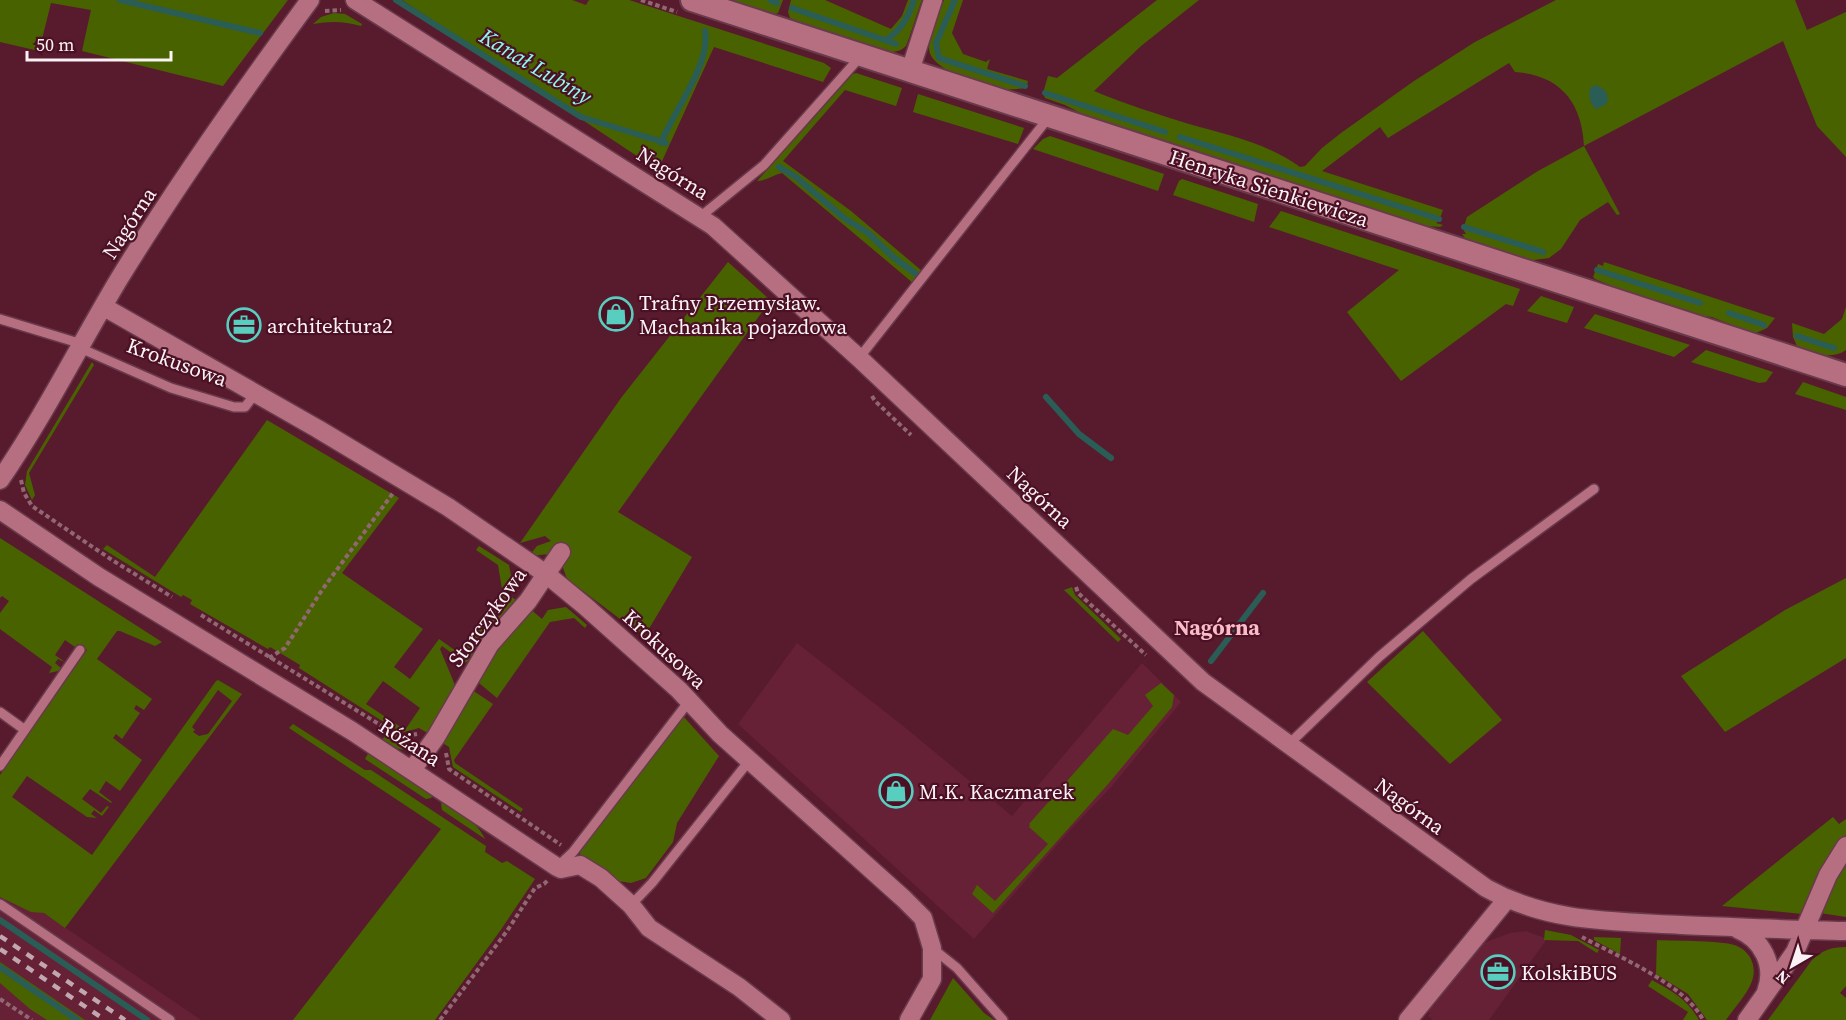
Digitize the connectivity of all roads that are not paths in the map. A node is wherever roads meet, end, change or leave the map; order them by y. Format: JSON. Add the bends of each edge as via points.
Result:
{"nodes":[{"id":1,"x":310,"y":0,"type":"edge"},
{"id":2,"x":355,"y":0,"type":"edge"},
{"id":3,"x":692,"y":0,"type":"edge"},
{"id":4,"x":933,"y":0,"type":"edge"},
{"id":5,"x":861,"y":55,"type":"junction"},
{"id":6,"x":910,"y":71,"type":"junction"},
{"id":7,"x":1049,"y":117,"type":"junction"},
{"id":8,"x":700,"y":217,"type":"junction"},
{"id":9,"x":104,"y":307,"type":"junction"},
{"id":10,"x":0,"y":319,"type":"edge"},
{"id":11,"x":81,"y":346,"type":"junction"},
{"id":12,"x":859,"y":358,"type":"junction"},
{"id":13,"x":1846,"y":375,"type":"edge"},
{"id":14,"x":255,"y":394,"type":"junction"},
{"id":15,"x":0,"y":480,"type":"edge"},
{"id":16,"x":1594,"y":489,"type":"dead end"},
{"id":17,"x":0,"y":510,"type":"edge"},
{"id":18,"x":561,"y":552,"type":"dead end"},
{"id":19,"x":546,"y":574,"type":"junction"},
{"id":20,"x":80,"y":650,"type":"dead end"},
{"id":21,"x":690,"y":700,"type":"junction"},
{"id":22,"x":0,"y":712,"type":"edge"},
{"id":23,"x":25,"y":730,"type":"junction"},
{"id":24,"x":1288,"y":745,"type":"junction"},
{"id":25,"x":749,"y":761,"type":"junction"},
{"id":26,"x":0,"y":766,"type":"edge"},
{"id":27,"x":412,"y":770,"type":"junction"},
{"id":28,"x":1846,"y":846,"type":"edge"},
{"id":29,"x":557,"y":867,"type":"junction"},
{"id":30,"x":1507,"y":899,"type":"junction"},
{"id":31,"x":0,"y":904,"type":"edge"},
{"id":32,"x":631,"y":905,"type":"junction"},
{"id":33,"x":1731,"y":927,"type":"junction"},
{"id":34,"x":1804,"y":931,"type":"junction"},
{"id":35,"x":1846,"y":931,"type":"edge"},
{"id":36,"x":932,"y":948,"type":"junction"},
{"id":37,"x":1762,"y":999,"type":"junction"},
{"id":38,"x":170,"y":1020,"type":"edge"},
{"id":39,"x":781,"y":1020,"type":"edge"},
{"id":40,"x":909,"y":1020,"type":"edge"},
{"id":41,"x":1003,"y":1020,"type":"edge"},
{"id":42,"x":1408,"y":1020,"type":"edge"},
{"id":43,"x":1747,"y":1020,"type":"edge"}],
"edges":[{"from":1,"to":9,"type":"street","name":"Nagórna","via":[[223,119]]},
{"from":2,"to":8,"type":"street","name":"Nagórna"},
{"from":3,"to":5,"type":"street","name":"Henryka Sienkiewicza"},
{"from":4,"to":6,"type":"street"},
{"from":5,"to":6,"type":"street","name":"Henryka Sienkiewicza"},
{"from":5,"to":8,"type":"lane","via":[[764,165]]},
{"from":6,"to":7,"type":"street","name":"Henryka Sienkiewicza"},
{"from":7,"to":12,"type":"lane"},
{"from":7,"to":13,"type":"street","name":"Henryka Sienkiewicza"},
{"from":8,"to":12,"type":"street","name":"Nagórna"},
{"from":9,"to":11,"type":"street","name":"Nagórna"},
{"from":9,"to":14,"type":"street","name":"Krokusowa"},
{"from":10,"to":11,"type":"lane"},
{"from":11,"to":14,"type":"lane","name":"Krokusowa","via":[[171,388],[234,407],[245,407]]},
{"from":11,"to":15,"type":"street","name":"Nagórna"},
{"from":12,"to":24,"type":"street","name":"Nagórna","via":[[1189,669]]},
{"from":14,"to":19,"type":"street","name":"Krokusowa","via":[[448,507]]},
{"from":16,"to":24,"type":"lane","via":[[1471,579],[1379,657]]},
{"from":17,"to":27,"type":"street","name":"Różana","via":[[99,577]]},
{"from":18,"to":19,"type":"street","name":"Storczykowa"},
{"from":19,"to":21,"type":"street","name":"Krokusowa"},
{"from":19,"to":27,"type":"street","name":"Storczykowa","via":[[490,644]]},
{"from":20,"to":23,"type":"lane"},
{"from":21,"to":25,"type":"street","name":"Krokusowa"},
{"from":21,"to":29,"type":"lane","via":[[573,852]]},
{"from":22,"to":23,"type":"lane"},
{"from":23,"to":26,"type":"lane"},
{"from":24,"to":30,"type":"street","name":"Nagórna","via":[[1474,881]]},
{"from":25,"to":32,"type":"lane"},
{"from":25,"to":36,"type":"street","name":"Krokusowa","via":[[904,899],[922,918]]},
{"from":27,"to":29,"type":"street","name":"Różana"},
{"from":28,"to":34,"type":"street","via":[[1828,875]]},
{"from":29,"to":32,"type":"street","via":[[580,865]]},
{"from":30,"to":33,"type":"street","name":"Nagórna","via":[[1539,911],[1576,918]]},
{"from":30,"to":42,"type":"street"},
{"from":31,"to":38,"type":"lane"},
{"from":32,"to":39,"type":"street","via":[[649,928],[739,987]]},
{"from":33,"to":34,"type":"street","name":"Nagórna"},
{"from":33,"to":37,"type":"street","name":"Nagórna","via":[[1751,936],[1767,960],[1769,982]]},
{"from":34,"to":35,"type":"street"},
{"from":34,"to":37,"type":"street","name":"Nagórna","via":[[1795,952]]},
{"from":36,"to":40,"type":"street","name":"Krokusowa","via":[[932,979]]},
{"from":36,"to":41,"type":"lane","via":[[957,968]]},
{"from":37,"to":43,"type":"street","name":"Nagórna"}]}
